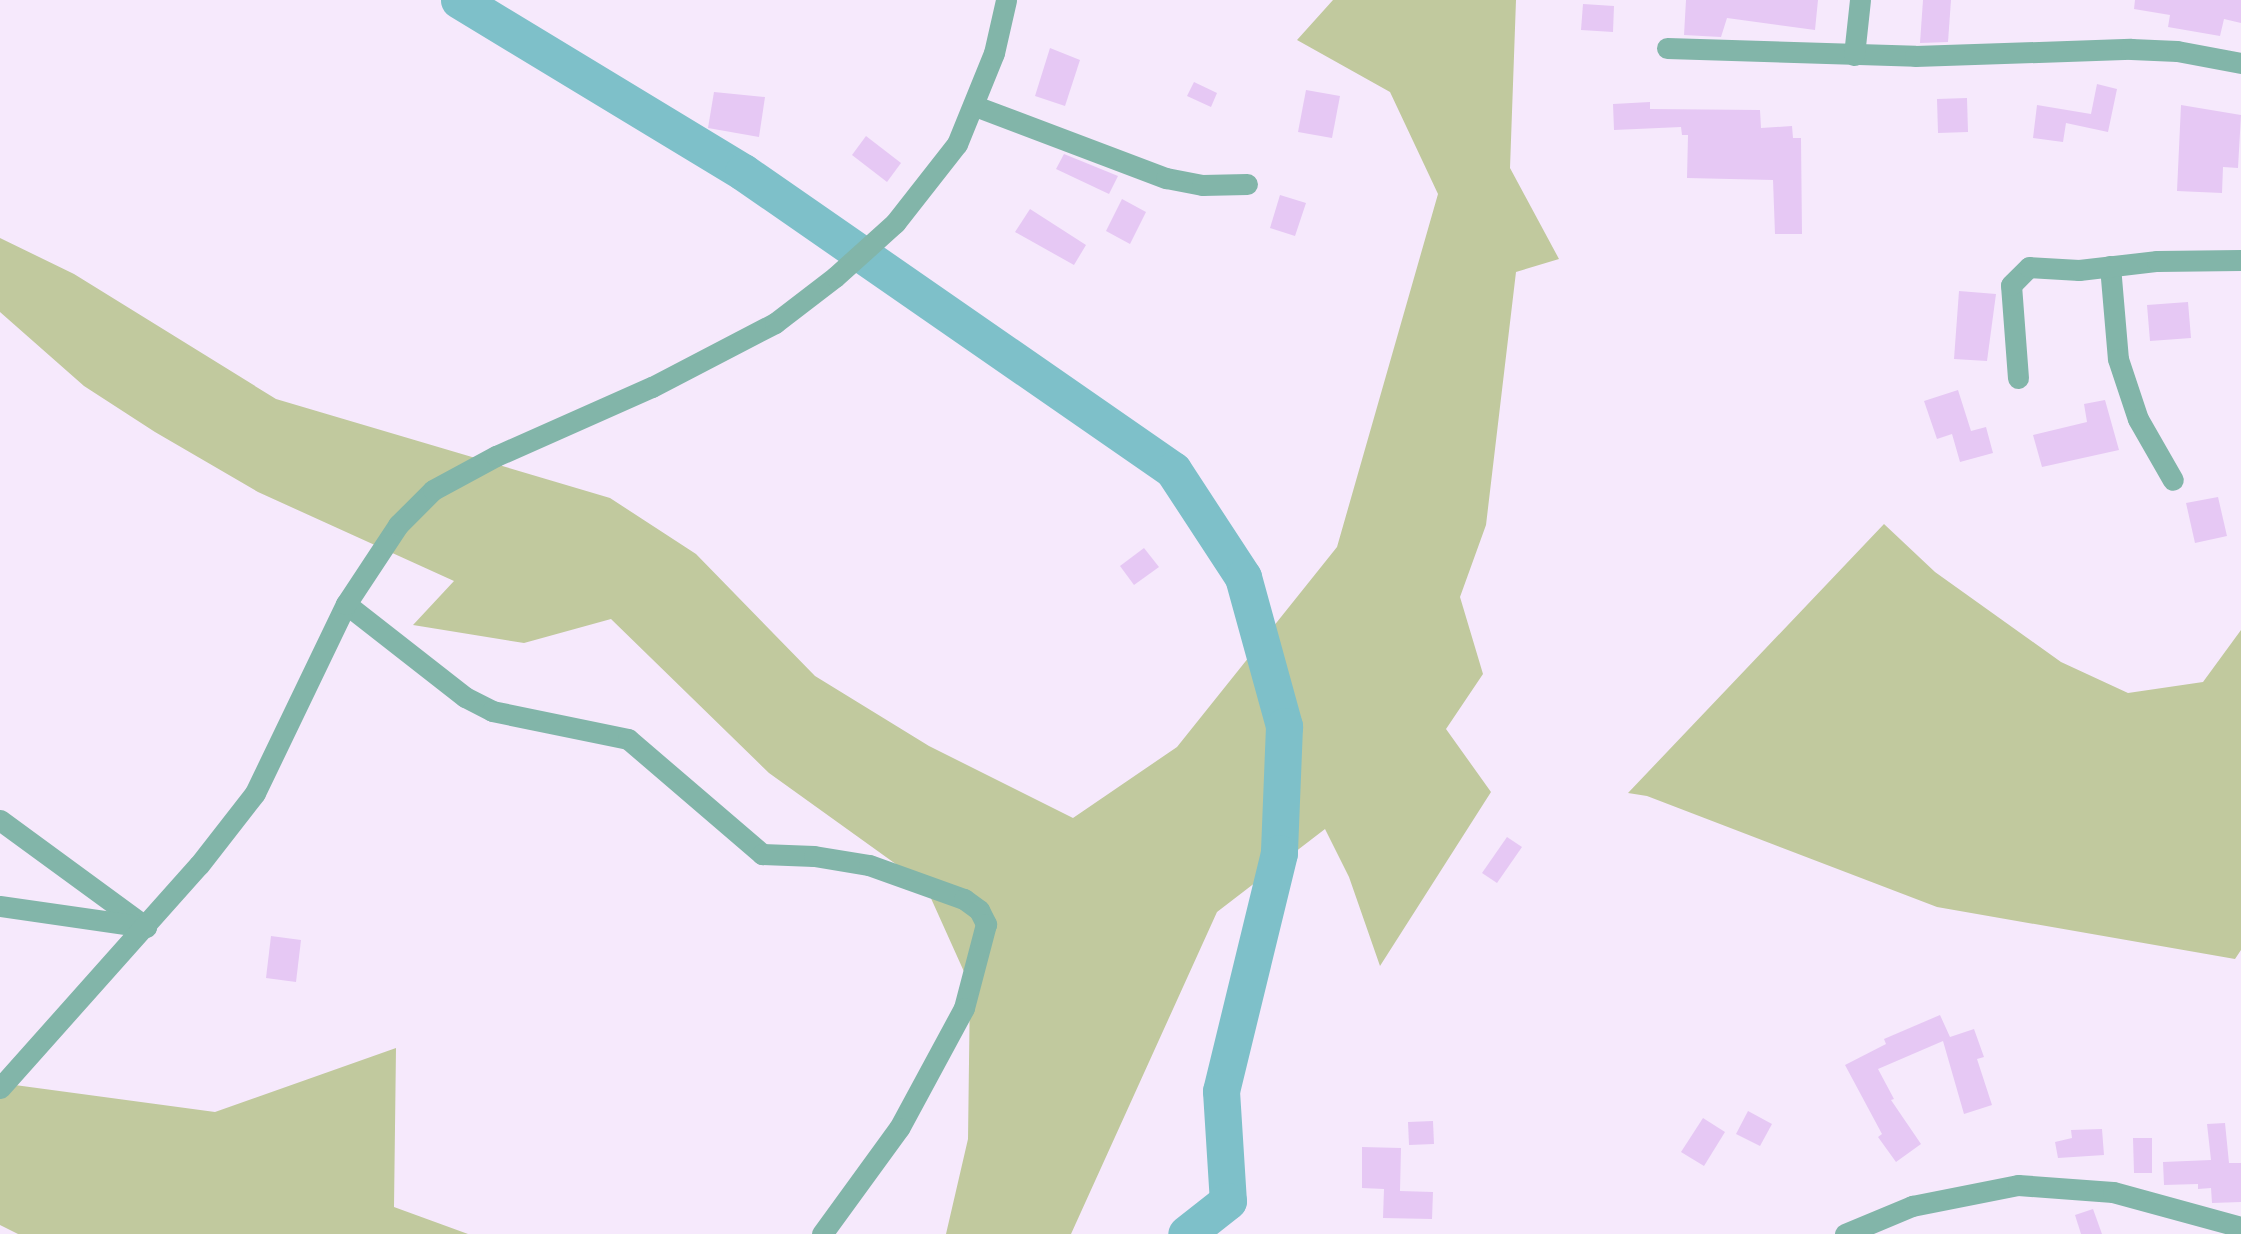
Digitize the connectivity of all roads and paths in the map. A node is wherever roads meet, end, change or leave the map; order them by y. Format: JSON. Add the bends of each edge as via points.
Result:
{"nodes":[{"id":1,"x":1006,"y":0,"type":"edge"},
{"id":2,"x":1860,"y":0,"type":"edge"},
{"id":3,"x":1667,"y":48,"type":"dead end"},
{"id":4,"x":1854,"y":55,"type":"junction"},
{"id":5,"x":2241,"y":63,"type":"edge"},
{"id":6,"x":975,"y":106,"type":"junction"},
{"id":7,"x":1247,"y":184,"type":"dead end"},
{"id":8,"x":2241,"y":260,"type":"edge"},
{"id":9,"x":2110,"y":266,"type":"junction"},
{"id":10,"x":2018,"y":378,"type":"dead end"},
{"id":11,"x":2173,"y":480,"type":"dead end"},
{"id":12,"x":346,"y":604,"type":"junction"},
{"id":13,"x":0,"y":820,"type":"edge"},
{"id":14,"x":0,"y":906,"type":"edge"},
{"id":15,"x":146,"y":926,"type":"junction"},
{"id":16,"x":0,"y":1088,"type":"edge"},
{"id":17,"x":2241,"y":1227,"type":"edge"},
{"id":18,"x":822,"y":1234,"type":"edge"},
{"id":19,"x":1845,"y":1234,"type":"edge"}],
"edges":[{"from":1,"to":6,"type":"street"},
{"from":2,"to":4,"type":"street"},
{"from":3,"to":4,"type":"street"},
{"from":4,"to":5,"type":"street","via":[[2130,49],[2177,51]]},
{"from":6,"to":7,"type":"street","via":[[1166,178],[1202,185]]},
{"from":6,"to":12,"type":"street","via":[[957,144],[895,223],[835,277],[775,323],[652,387],[496,456],[433,490],[375,555]]},
{"from":8,"to":9,"type":"street"},
{"from":9,"to":10,"type":"street","via":[[2078,270],[2029,267],[2018,274],[2011,285]]},
{"from":9,"to":11,"type":"street","via":[[2118,359],[2137,419]]},
{"from":12,"to":15,"type":"street","via":[[255,793]]},
{"from":12,"to":18,"type":"street","via":[[465,697],[492,711],[628,738],[762,854],[869,865],[964,899],[979,910],[986,924],[964,1008],[899,1128]]},
{"from":13,"to":15,"type":"street"},
{"from":14,"to":15,"type":"street"},
{"from":15,"to":16,"type":"street"},
{"from":17,"to":19,"type":"street","via":[[2113,1192],[2018,1185],[1912,1206]]}]}
